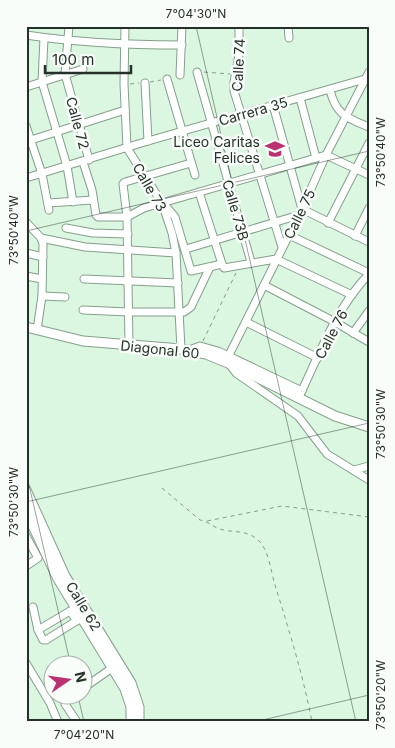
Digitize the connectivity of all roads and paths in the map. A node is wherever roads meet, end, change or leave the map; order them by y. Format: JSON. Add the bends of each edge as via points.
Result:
{"nodes":[{"id":1,"x":69,"y":26,"type":"edge"},
{"id":2,"x":125,"y":26,"type":"edge"},
{"id":3,"x":182,"y":26,"type":"edge"},
{"id":4,"x":239,"y":26,"type":"edge"},
{"id":5,"x":288,"y":26,"type":"edge"},
{"id":6,"x":26,"y":35,"type":"edge"},
{"id":7,"x":44,"y":38,"type":"junction"},
{"id":8,"x":289,"y":38,"type":"dead end"},
{"id":9,"x":69,"y":41,"type":"junction"},
{"id":10,"x":182,"y":45,"type":"junction"},
{"id":11,"x":125,"y":46,"type":"junction"},
{"id":12,"x":83,"y":69,"type":"dead end"},
{"id":13,"x":197,"y":72,"type":"dead end"},
{"id":14,"x":65,"y":74,"type":"junction"},
{"id":15,"x":180,"y":75,"type":"dead end"},
{"id":16,"x":368,"y":77,"type":"edge"},
{"id":17,"x":167,"y":79,"type":"dead end"},
{"id":18,"x":42,"y":82,"type":"junction"},
{"id":19,"x":145,"y":83,"type":"dead end"},
{"id":20,"x":26,"y":86,"type":"edge"},
{"id":21,"x":330,"y":90,"type":"junction"},
{"id":22,"x":300,"y":98,"type":"junction"},
{"id":23,"x":272,"y":105,"type":"junction"},
{"id":24,"x":125,"y":110,"type":"junction"},
{"id":25,"x":241,"y":114,"type":"junction"},
{"id":26,"x":346,"y":117,"type":"junction"},
{"id":27,"x":211,"y":123,"type":"junction"},
{"id":28,"x":79,"y":125,"type":"junction"},
{"id":29,"x":26,"y":126,"type":"edge"},
{"id":30,"x":369,"y":127,"type":"edge"},
{"id":31,"x":57,"y":132,"type":"junction"},
{"id":32,"x":182,"y":132,"type":"junction"},
{"id":33,"x":31,"y":140,"type":"junction"},
{"id":34,"x":148,"y":141,"type":"junction"},
{"id":35,"x":369,"y":143,"type":"edge"},
{"id":36,"x":127,"y":148,"type":"junction"},
{"id":37,"x":326,"y":155,"type":"junction"},
{"id":38,"x":316,"y":158,"type":"junction"},
{"id":39,"x":86,"y":161,"type":"junction"},
{"id":40,"x":191,"y":162,"type":"junction"},
{"id":41,"x":289,"y":165,"type":"junction"},
{"id":42,"x":67,"y":166,"type":"junction"},
{"id":43,"x":356,"y":168,"type":"junction"},
{"id":44,"x":42,"y":174,"type":"junction"},
{"id":45,"x":259,"y":174,"type":"junction"},
{"id":46,"x":195,"y":175,"type":"dead end"},
{"id":47,"x":369,"y":175,"type":"edge"},
{"id":48,"x":145,"y":177,"type":"junction"},
{"id":49,"x":26,"y":178,"type":"edge"},
{"id":50,"x":228,"y":184,"type":"junction"},
{"id":51,"x":199,"y":192,"type":"junction"},
{"id":52,"x":93,"y":200,"type":"junction"},
{"id":53,"x":73,"y":202,"type":"junction"},
{"id":54,"x":162,"y":203,"type":"junction"},
{"id":55,"x":369,"y":208,"type":"edge"},
{"id":56,"x":301,"y":212,"type":"junction"},
{"id":57,"x":127,"y":217,"type":"junction"},
{"id":58,"x":26,"y":222,"type":"edge"},
{"id":59,"x":273,"y":222,"type":"junction"},
{"id":60,"x":328,"y":223,"type":"junction"},
{"id":61,"x":66,"y":228,"type":"dead end"},
{"id":62,"x":242,"y":231,"type":"junction"},
{"id":63,"x":128,"y":234,"type":"junction"},
{"id":64,"x":289,"y":235,"type":"junction"},
{"id":65,"x":355,"y":236,"type":"junction"},
{"id":66,"x":41,"y":238,"type":"junction"},
{"id":67,"x":215,"y":240,"type":"junction"},
{"id":68,"x":369,"y":242,"type":"edge"},
{"id":69,"x":282,"y":247,"type":"junction"},
{"id":70,"x":186,"y":249,"type":"junction"},
{"id":71,"x":128,"y":250,"type":"junction"},
{"id":72,"x":26,"y":253,"type":"edge"},
{"id":73,"x":176,"y":253,"type":"junction"},
{"id":74,"x":43,"y":256,"type":"junction"},
{"id":75,"x":276,"y":259,"type":"junction"},
{"id":76,"x":251,"y":262,"type":"junction"},
{"id":77,"x":241,"y":264,"type":"junction"},
{"id":78,"x":222,"y":265,"type":"junction"},
{"id":79,"x":210,"y":267,"type":"junction"},
{"id":80,"x":369,"y":273,"type":"edge"},
{"id":81,"x":26,"y":276,"type":"edge"},
{"id":82,"x":42,"y":279,"type":"junction"},
{"id":83,"x":84,"y":279,"type":"dead end"},
{"id":84,"x":129,"y":281,"type":"junction"},
{"id":85,"x":178,"y":283,"type":"junction"},
{"id":86,"x":264,"y":285,"type":"junction"},
{"id":87,"x":352,"y":295,"type":"junction"},
{"id":88,"x":42,"y":296,"type":"junction"},
{"id":89,"x":65,"y":297,"type":"dead end"},
{"id":90,"x":83,"y":310,"type":"dead end"},
{"id":91,"x":369,"y":311,"type":"edge"},
{"id":92,"x":129,"y":312,"type":"junction"},
{"id":93,"x":179,"y":313,"type":"junction"},
{"id":94,"x":246,"y":322,"type":"junction"},
{"id":95,"x":335,"y":322,"type":"junction"},
{"id":96,"x":26,"y":327,"type":"edge"},
{"id":97,"x":37,"y":330,"type":"junction"},
{"id":98,"x":353,"y":333,"type":"junction"},
{"id":99,"x":369,"y":342,"type":"edge"},
{"id":100,"x":130,"y":346,"type":"junction"},
{"id":101,"x":200,"y":346,"type":"junction"},
{"id":102,"x":185,"y":349,"type":"junction"},
{"id":103,"x":318,"y":358,"type":"junction"},
{"id":104,"x":228,"y":359,"type":"junction"},
{"id":105,"x":301,"y":394,"type":"junction"},
{"id":106,"x":369,"y":427,"type":"edge"},
{"id":107,"x":369,"y":466,"type":"edge"},
{"id":108,"x":354,"y":470,"type":"junction"},
{"id":109,"x":369,"y":480,"type":"edge"},
{"id":110,"x":162,"y":488,"type":"dead end"},
{"id":111,"x":26,"y":490,"type":"edge"},
{"id":112,"x":26,"y":511,"type":"edge"},
{"id":113,"x":369,"y":517,"type":"edge"},
{"id":114,"x":206,"y":521,"type":"junction"},
{"id":115,"x":26,"y":536,"type":"edge"},
{"id":116,"x":26,"y":566,"type":"edge"},
{"id":117,"x":33,"y":607,"type":"dead end"},
{"id":118,"x":79,"y":619,"type":"junction"},
{"id":119,"x":38,"y":630,"type":"junction"},
{"id":120,"x":26,"y":663,"type":"edge"},
{"id":121,"x":112,"y":668,"type":"junction"},
{"id":122,"x":92,"y":682,"type":"edge"},
{"id":123,"x":66,"y":706,"type":"edge"},
{"id":124,"x":58,"y":722,"type":"edge"},
{"id":125,"x":77,"y":722,"type":"edge"},
{"id":126,"x":131,"y":722,"type":"edge"},
{"id":127,"x":139,"y":722,"type":"edge"},
{"id":128,"x":312,"y":722,"type":"edge"}],
"edges":[{"from":1,"to":9,"type":"street","name":"Calle 72"},
{"from":2,"to":11,"type":"street","name":"Calle 73"},
{"from":3,"to":10,"type":"street"},
{"from":4,"to":25,"type":"street","name":"Calle 74","via":[[234,91]]},
{"from":5,"to":8,"type":"street"},
{"from":6,"to":7,"type":"street"},
{"from":7,"to":9,"type":"street"},
{"from":7,"to":18,"type":"street"},
{"from":9,"to":11,"type":"street"},
{"from":9,"to":14,"type":"street","name":"Calle 72"},
{"from":10,"to":11,"type":"street"},
{"from":10,"to":15,"type":"street"},
{"from":11,"to":24,"type":"street","name":"Calle 73"},
{"from":12,"to":14,"type":"street"},
{"from":13,"to":27,"type":"street","name":"Calle 73B"},
{"from":14,"to":18,"type":"street"},
{"from":14,"to":28,"type":"street","name":"Calle 72"},
{"from":16,"to":21,"type":"street","name":"Carrera 35"},
{"from":16,"to":26,"type":"street","name":"Calle 75"},
{"from":17,"to":32,"type":"street"},
{"from":18,"to":20,"type":"street"},
{"from":18,"to":31,"type":"street"},
{"from":19,"to":34,"type":"street"},
{"from":21,"to":22,"type":"street","name":"Carrera 35"},
{"from":21,"to":26,"type":"street","via":[[335,106]]},
{"from":22,"to":23,"type":"street","name":"Carrera 35"},
{"from":22,"to":38,"type":"street"},
{"from":23,"to":25,"type":"street","name":"Carrera 35"},
{"from":23,"to":41,"type":"street"},
{"from":24,"to":28,"type":"street"},
{"from":24,"to":36,"type":"street","name":"Calle 73"},
{"from":25,"to":27,"type":"street","name":"Carrera 35"},
{"from":25,"to":45,"type":"street","name":"Calle 74"},
{"from":26,"to":30,"type":"street"},
{"from":26,"to":37,"type":"street","name":"Calle 75"},
{"from":27,"to":32,"type":"street","name":"Carrera 35"},
{"from":27,"to":50,"type":"street","name":"Calle 73B"},
{"from":28,"to":31,"type":"street"},
{"from":28,"to":39,"type":"street","name":"Calle 72"},
{"from":29,"to":33,"type":"street"},
{"from":31,"to":33,"type":"street"},
{"from":31,"to":42,"type":"street"},
{"from":32,"to":34,"type":"street","name":"Carrera 35"},
{"from":32,"to":40,"type":"street"},
{"from":33,"to":44,"type":"street"},
{"from":34,"to":36,"type":"street","name":"Carrera 35"},
{"from":35,"to":43,"type":"street"},
{"from":36,"to":39,"type":"street","name":"Carrera 35"},
{"from":36,"to":48,"type":"street","name":"Calle 73"},
{"from":37,"to":38,"type":"street"},
{"from":37,"to":43,"type":"street"},
{"from":37,"to":56,"type":"street","name":"Calle 75"},
{"from":38,"to":41,"type":"street"},
{"from":39,"to":42,"type":"street","name":"Carrera 35"},
{"from":39,"to":52,"type":"street","name":"Calle 72"},
{"from":40,"to":46,"type":"street"},
{"from":40,"to":48,"type":"street"},
{"from":41,"to":45,"type":"street"},
{"from":41,"to":56,"type":"street"},
{"from":42,"to":44,"type":"street","name":"Carrera 35"},
{"from":42,"to":53,"type":"street"},
{"from":43,"to":47,"type":"street"},
{"from":43,"to":60,"type":"street"},
{"from":44,"to":49,"type":"street","name":"Carrera 35"},
{"from":44,"to":53,"type":"street","via":[[49,207]]},
{"from":45,"to":50,"type":"street"},
{"from":45,"to":59,"type":"street","name":"Calle 74"},
{"from":48,"to":54,"type":"street","name":"Calle 73"},
{"from":48,"to":57,"type":"street","via":[[123,184]]},
{"from":50,"to":51,"type":"street"},
{"from":50,"to":62,"type":"street","name":"Calle 73B"},
{"from":51,"to":54,"type":"street"},
{"from":51,"to":67,"type":"street"},
{"from":52,"to":53,"type":"street"},
{"from":52,"to":57,"type":"street","via":[[98,217]]},
{"from":54,"to":57,"type":"street"},
{"from":54,"to":70,"type":"street","via":[[175,217]]},
{"from":54,"to":73,"type":"street","name":"Calle 73"},
{"from":55,"to":65,"type":"street"},
{"from":56,"to":59,"type":"street"},
{"from":56,"to":60,"type":"street"},
{"from":56,"to":64,"type":"street","name":"Calle 75"},
{"from":57,"to":63,"type":"street"},
{"from":58,"to":66,"type":"street"},
{"from":59,"to":62,"type":"street"},
{"from":59,"to":69,"type":"street","name":"Calle 74"},
{"from":60,"to":65,"type":"street"},
{"from":61,"to":63,"type":"street"},
{"from":62,"to":67,"type":"street"},
{"from":62,"to":76,"type":"street","name":"Calle 73B"},
{"from":63,"to":71,"type":"street"},
{"from":64,"to":69,"type":"street","name":"Calle 75"},
{"from":64,"to":80,"type":"street"},
{"from":65,"to":68,"type":"street"},
{"from":66,"to":71,"type":"street","via":[[85,247]]},
{"from":66,"to":74,"type":"street"},
{"from":67,"to":70,"type":"street"},
{"from":67,"to":78,"type":"street"},
{"from":69,"to":75,"type":"street","name":"Calle 75"},
{"from":70,"to":79,"type":"street","via":[[191,271]]},
{"from":71,"to":73,"type":"street"},
{"from":71,"to":84,"type":"street"},
{"from":72,"to":74,"type":"street"},
{"from":73,"to":85,"type":"street","name":"Calle 73"},
{"from":74,"to":82,"type":"street"},
{"from":75,"to":76,"type":"street"},
{"from":75,"to":86,"type":"street","name":"Calle 75"},
{"from":75,"to":87,"type":"street"},
{"from":76,"to":77,"type":"street"},
{"from":77,"to":78,"type":"street"},
{"from":77,"to":101,"type":"path"},
{"from":78,"to":79,"type":"street"},
{"from":79,"to":93,"type":"street","via":[[191,307]]},
{"from":80,"to":87,"type":"street","name":"Calle 76"},
{"from":81,"to":82,"type":"street"},
{"from":82,"to":88,"type":"street"},
{"from":83,"to":84,"type":"street"},
{"from":84,"to":85,"type":"street"},
{"from":84,"to":92,"type":"street"},
{"from":85,"to":93,"type":"street","name":"Calle 73"},
{"from":86,"to":94,"type":"street","name":"Calle 75"},
{"from":86,"to":95,"type":"street"},
{"from":87,"to":95,"type":"street","name":"Calle 76"},
{"from":88,"to":89,"type":"street"},
{"from":88,"to":97,"type":"street"},
{"from":90,"to":92,"type":"street"},
{"from":91,"to":98,"type":"street"},
{"from":92,"to":93,"type":"street"},
{"from":92,"to":100,"type":"street"},
{"from":93,"to":102,"type":"street","name":"Calle 73"},
{"from":94,"to":103,"type":"street"},
{"from":94,"to":104,"type":"street","name":"Calle 75"},
{"from":95,"to":98,"type":"street"},
{"from":95,"to":103,"type":"street","name":"Calle 76"},
{"from":96,"to":97,"type":"main road","name":"Diagonal 60"},
{"from":97,"to":100,"type":"main road","name":"Diagonal 60","via":[[83,341]]},
{"from":98,"to":99,"type":"street"},
{"from":100,"to":102,"type":"main road","name":"Diagonal 60"},
{"from":101,"to":102,"type":"street"},
{"from":101,"to":104,"type":"street"},
{"from":102,"to":104,"type":"main road","name":"Diagonal 60"},
{"from":103,"to":105,"type":"street","name":"Calle 76"},
{"from":104,"to":105,"type":"main road","name":"Diagonal 60"},
{"from":104,"to":108,"type":"street","via":[[236,373],[298,416],[327,454]]},
{"from":105,"to":106,"type":"main road","name":"Diagonal 60","via":[[335,416]]},
{"from":107,"to":108,"type":"street"},
{"from":108,"to":109,"type":"street"},
{"from":110,"to":114,"type":"path","via":[[196,518]]},
{"from":111,"to":127,"type":"main road","name":"Calle 62","via":[[65,576],[131,683],[139,707]]},
{"from":112,"to":118,"type":"main road","name":"Calle 62"},
{"from":113,"to":114,"type":"path","via":[[282,506]]},
{"from":114,"to":128,"type":"path","via":[[217,528],[242,531],[260,542],[264,549],[296,654]]},
{"from":115,"to":116,"type":"street","via":[[38,558]]},
{"from":117,"to":119,"type":"street"},
{"from":118,"to":119,"type":"street","via":[[70,611]]},
{"from":118,"to":119,"type":"street","via":[[46,640]]},
{"from":118,"to":121,"type":"main road","name":"Calle 62"},
{"from":120,"to":124,"type":"street"},
{"from":121,"to":122,"type":"street"},
{"from":121,"to":126,"type":"main road","name":"Calle 62","via":[[125,689],[131,707]]},
{"from":123,"to":125,"type":"street"}]}
